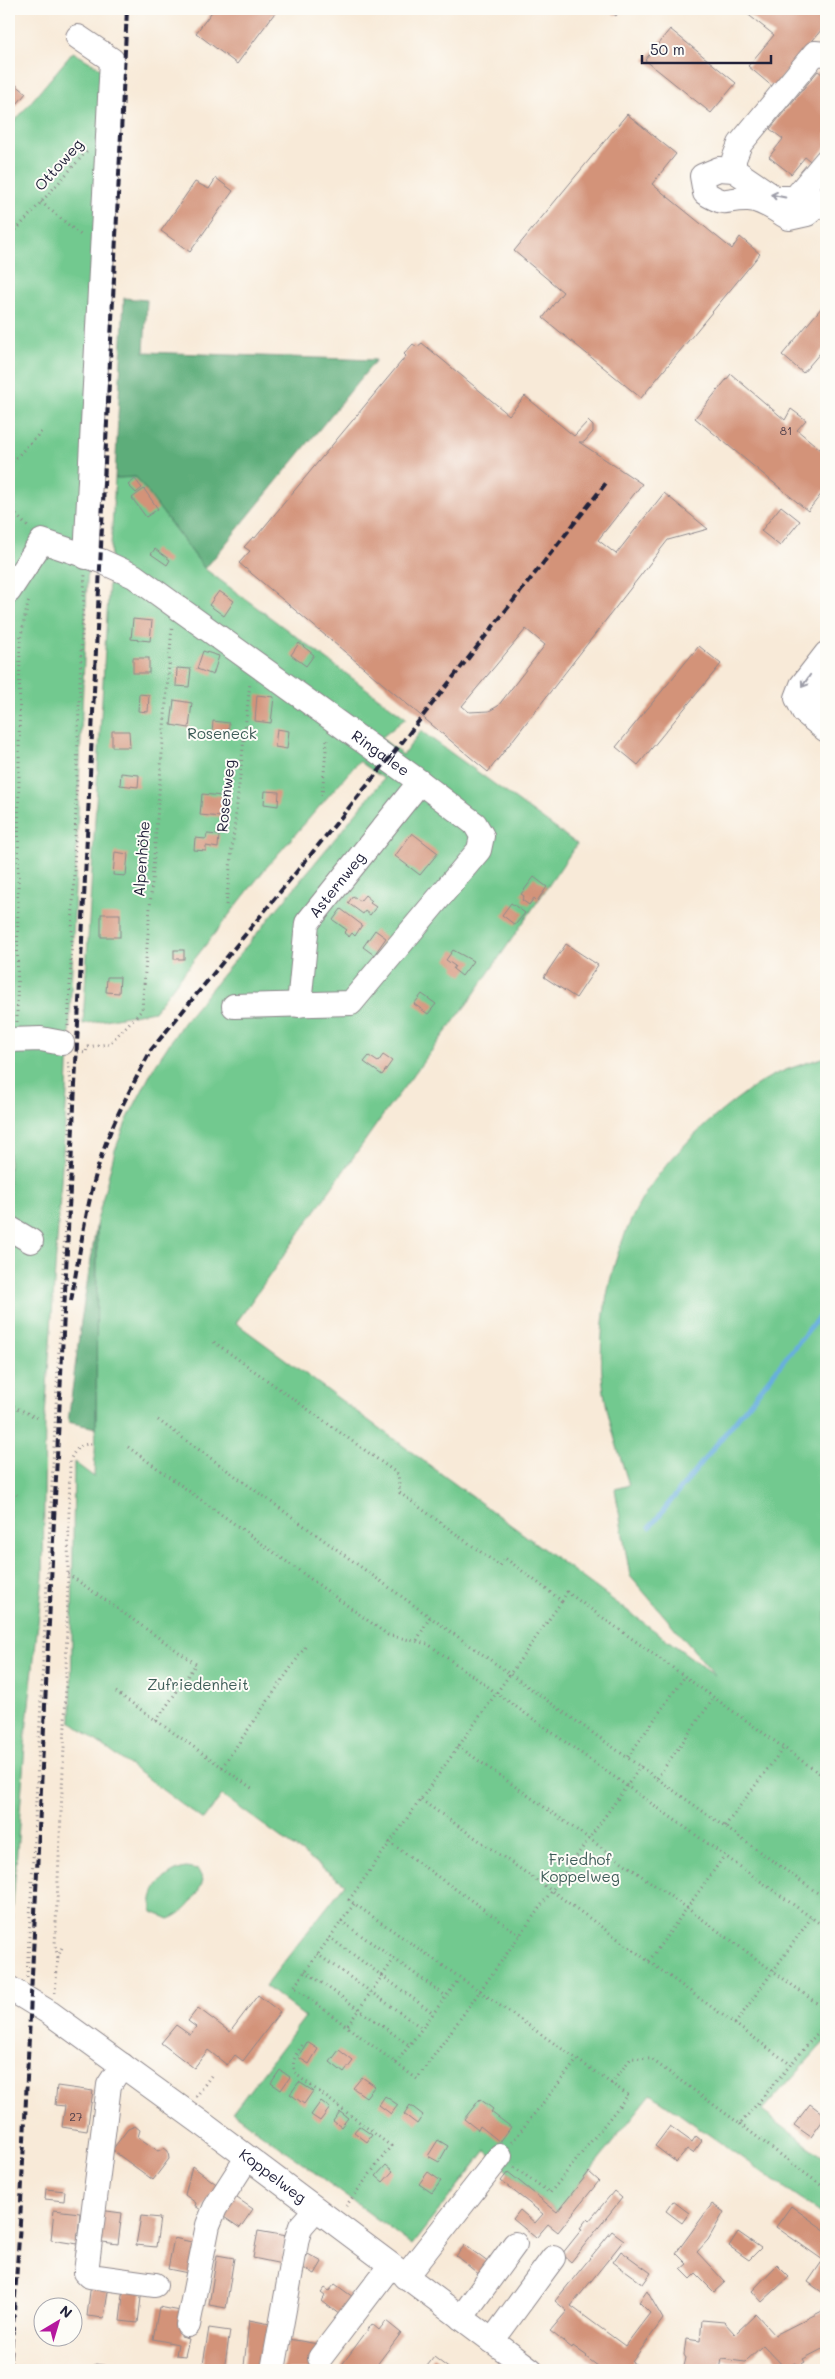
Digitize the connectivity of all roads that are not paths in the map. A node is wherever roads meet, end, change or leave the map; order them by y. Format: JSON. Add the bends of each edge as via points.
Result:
{"nodes":[{"id":1,"x":78,"y":37,"type":"dead end"},
{"id":2,"x":826,"y":54,"type":"edge"},
{"id":3,"x":826,"y":161,"type":"edge"},
{"id":4,"x":734,"y":170,"type":"junction"},
{"id":5,"x":826,"y":198,"type":"edge"},
{"id":6,"x":86,"y":557,"type":"junction"},
{"id":7,"x":20,"y":593,"type":"edge"},
{"id":8,"x":826,"y":654,"type":"edge"},
{"id":9,"x":826,"y":688,"type":"edge"},
{"id":10,"x":826,"y":708,"type":"edge"},
{"id":11,"x":826,"y":730,"type":"edge"},
{"id":12,"x":420,"y":782,"type":"junction"},
{"id":13,"x":298,"y":1005,"type":"junction"},
{"id":14,"x":234,"y":1006,"type":"dead end"},
{"id":15,"x":13,"y":1040,"type":"edge"},
{"id":16,"x":65,"y":1047,"type":"road end"},
{"id":17,"x":9,"y":1228,"type":"edge"},
{"id":18,"x":31,"y":1241,"type":"dead end"},
{"id":19,"x":17,"y":1993,"type":"edge"},
{"id":20,"x":122,"y":2065,"type":"junction"},
{"id":21,"x":500,"y":2156,"type":"road end"},
{"id":22,"x":247,"y":2158,"type":"junction"},
{"id":23,"x":315,"y":2210,"type":"junction"},
{"id":24,"x":515,"y":2244,"type":"dead end"},
{"id":25,"x":553,"y":2258,"type":"dead end"},
{"id":26,"x":397,"y":2271,"type":"junction"},
{"id":27,"x":155,"y":2285,"type":"dead end"},
{"id":28,"x":460,"y":2318,"type":"junction"},
{"id":29,"x":188,"y":2325,"type":"dead end"},
{"id":30,"x":492,"y":2341,"type":"junction"},
{"id":31,"x":320,"y":2358,"type":"dead end"},
{"id":32,"x":273,"y":2370,"type":"edge"},
{"id":33,"x":531,"y":2370,"type":"edge"}],
"edges":[{"from":1,"to":6,"type":"street","via":[[112,60]]},
{"from":2,"to":4,"type":"street","via":[[815,53],[740,144]]},
{"from":3,"to":4,"type":"street","one_way":true,"via":[[795,198],[774,198]]},
{"from":4,"to":5,"type":"street","via":[[720,169],[702,176],[705,193],[722,202],[748,198],[789,218],[807,214]]},
{"from":6,"to":7,"type":"street","name":"Ringallee","via":[[42,541]]},
{"from":6,"to":12,"type":"street","name":"Ringallee","via":[[134,576]]},
{"from":8,"to":11,"type":"street","one_way":true,"via":[[802,685],[797,698],[804,712]]},
{"from":9,"to":10,"type":"street","via":[[821,697]]},
{"from":12,"to":13,"type":"street","name":"Asternweg","via":[[307,923]]},
{"from":12,"to":13,"type":"street","name":"Ringallee","via":[[475,824],[482,836],[479,850],[351,1003]]},
{"from":13,"to":14,"type":"street","name":"Ringallee"},
{"from":15,"to":16,"type":"street","via":[[41,1039]]},
{"from":17,"to":18,"type":"street"},
{"from":19,"to":20,"type":"street","name":"Koppelweg"},
{"from":20,"to":22,"type":"street","name":"Koppelweg"},
{"from":20,"to":27,"type":"street","via":[[109,2085],[86,2272],[90,2276]]},
{"from":21,"to":26,"type":"street"},
{"from":22,"to":23,"type":"street","name":"Koppelweg"},
{"from":22,"to":29,"type":"street","via":[[215,2208],[208,2225]]},
{"from":23,"to":26,"type":"street","name":"Koppelweg"},
{"from":23,"to":32,"type":"street","via":[[301,2226],[297,2238]]},
{"from":24,"to":28,"type":"street"},
{"from":25,"to":30,"type":"street"},
{"from":26,"to":28,"type":"street","name":"Koppelweg"},
{"from":26,"to":31,"type":"street"},
{"from":28,"to":30,"type":"street","name":"Koppelweg"},
{"from":30,"to":33,"type":"street","name":"Koppelweg"}]}
